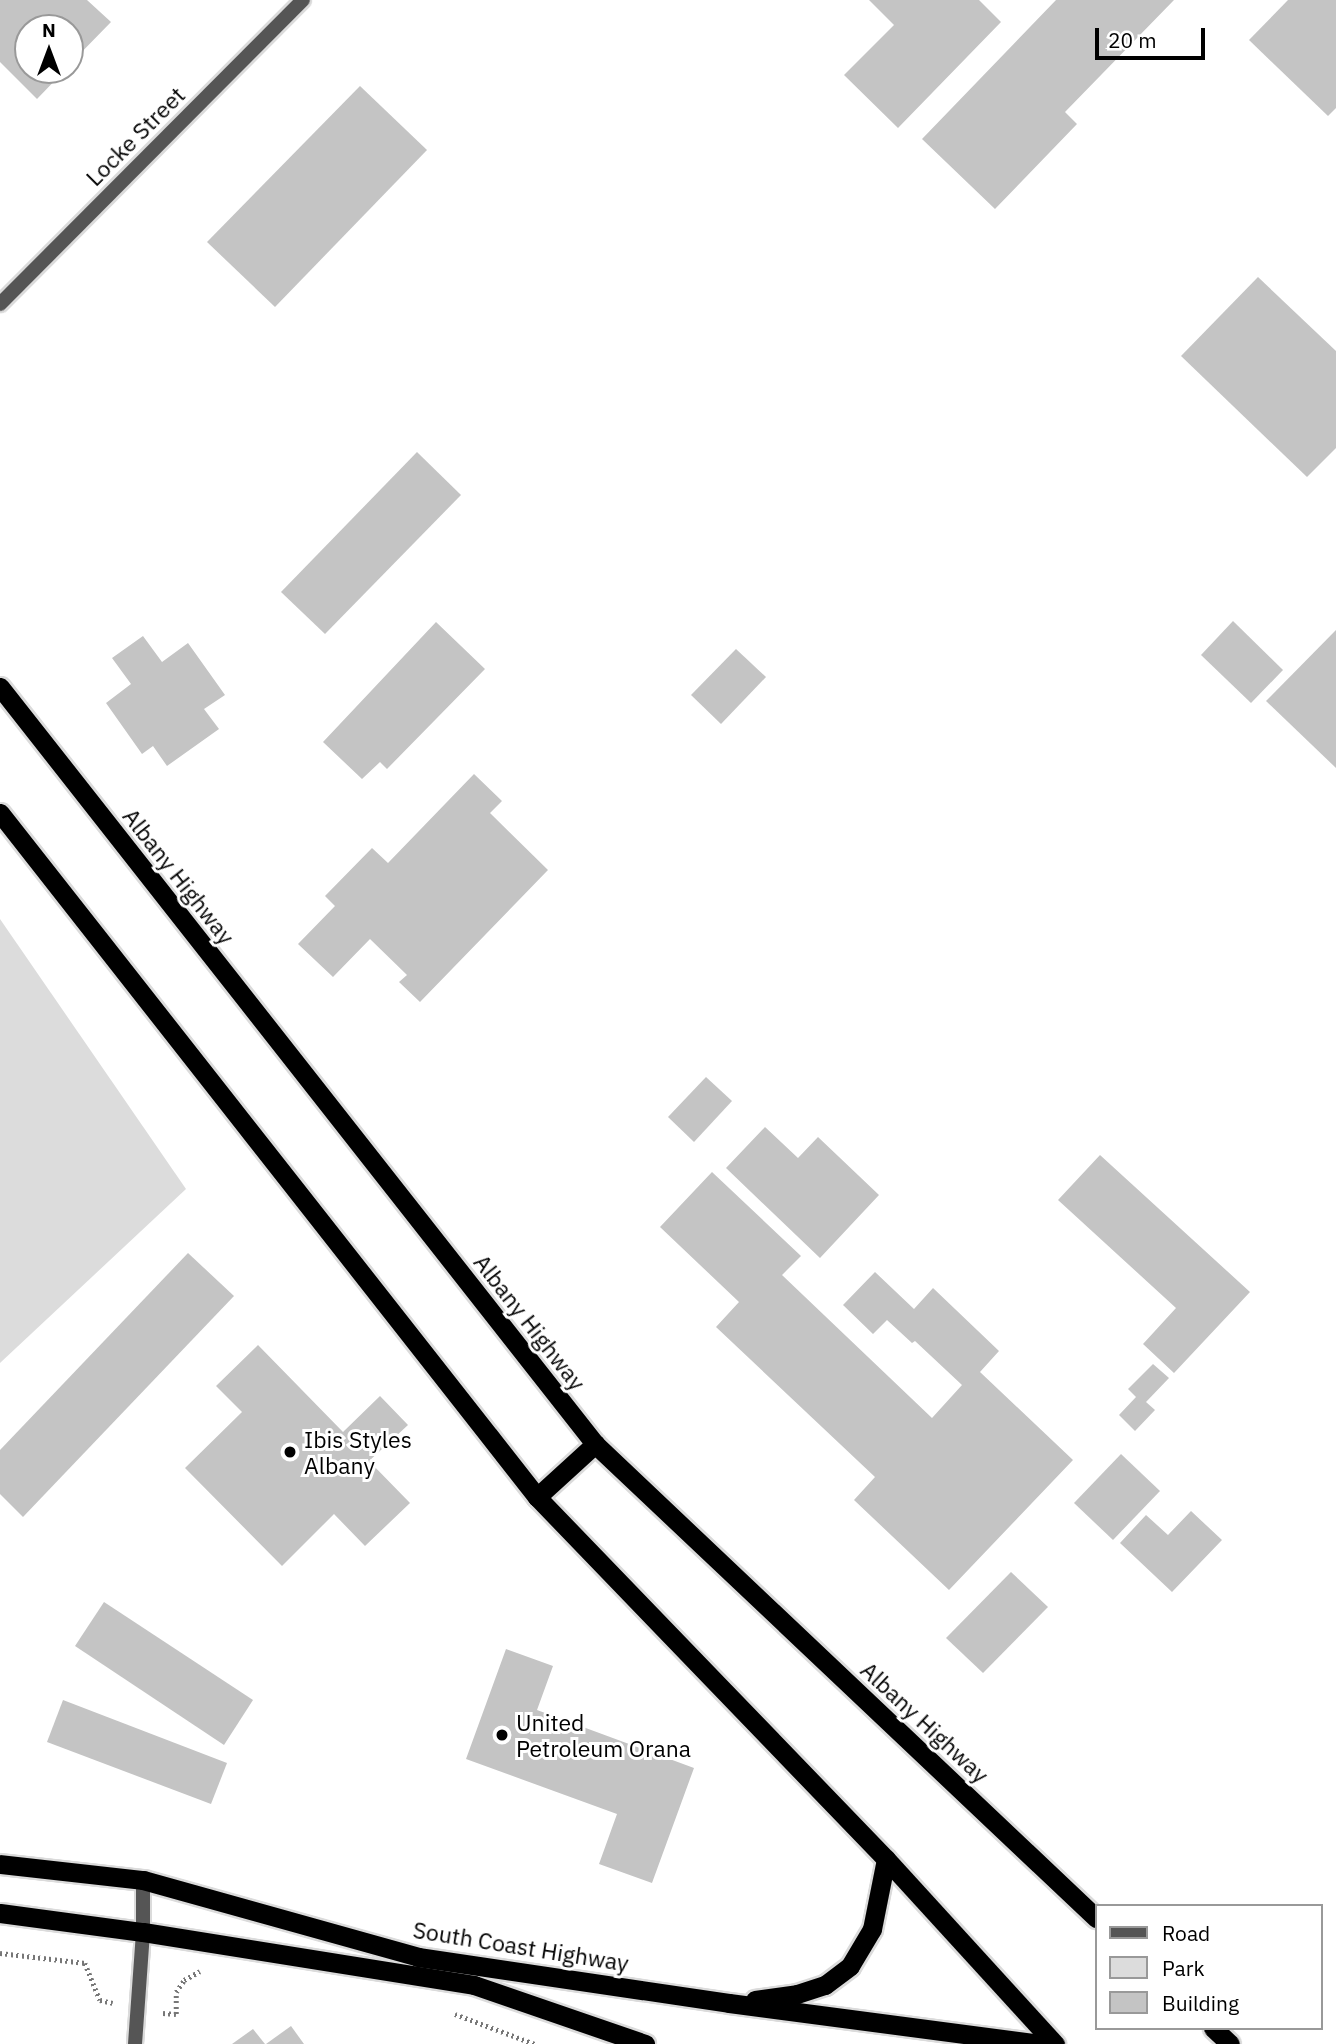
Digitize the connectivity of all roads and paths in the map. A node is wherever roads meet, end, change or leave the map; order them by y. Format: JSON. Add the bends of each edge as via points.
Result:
{"nodes":[{"id":1,"x":303,"y":0,"type":"edge"},
{"id":2,"x":0,"y":304,"type":"edge"},
{"id":3,"x":0,"y":687,"type":"edge"},
{"id":4,"x":0,"y":813,"type":"edge"},
{"id":5,"x":595,"y":1444,"type":"junction"},
{"id":6,"x":537,"y":1497,"type":"junction"},
{"id":7,"x":886,"y":1859,"type":"junction"},
{"id":8,"x":0,"y":1864,"type":"edge"},
{"id":9,"x":142,"y":1880,"type":"junction"},
{"id":10,"x":0,"y":1913,"type":"edge"},
{"id":11,"x":1094,"y":1916,"type":"edge"},
{"id":12,"x":142,"y":1932,"type":"junction"},
{"id":13,"x":0,"y":1953,"type":"edge"},
{"id":14,"x":204,"y":1968,"type":"dead end"},
{"id":15,"x":729,"y":2003,"type":"junction"},
{"id":16,"x":138,"y":2010,"type":"junction"},
{"id":17,"x":445,"y":2010,"type":"dead end"},
{"id":18,"x":1215,"y":2030,"type":"edge"},
{"id":19,"x":135,"y":2044,"type":"edge"},
{"id":20,"x":535,"y":2044,"type":"edge"},
{"id":21,"x":645,"y":2044,"type":"edge"},
{"id":22,"x":1042,"y":2044,"type":"edge"},
{"id":23,"x":1055,"y":2044,"type":"edge"},
{"id":24,"x":1230,"y":2044,"type":"edge"}],
"edges":[{"from":1,"to":2,"type":"street","name":"Locke Street"},
{"from":3,"to":5,"type":"highway","name":"Albany Highway"},
{"from":4,"to":6,"type":"highway"},
{"from":5,"to":6,"type":"highway"},
{"from":5,"to":11,"type":"highway","name":"Albany Highway"},
{"from":6,"to":7,"type":"highway"},
{"from":7,"to":15,"type":"highway","via":[[872,1929],[850,1966],[825,1985],[797,1994]]},
{"from":7,"to":23,"type":"highway"},
{"from":8,"to":9,"type":"highway","name":"South Coast Highway"},
{"from":9,"to":12,"type":"street"},
{"from":9,"to":15,"type":"highway","name":"South Coast Highway","via":[[418,1957]]},
{"from":10,"to":12,"type":"highway","name":"South Coast Highway"},
{"from":12,"to":16,"type":"street"},
{"from":12,"to":21,"type":"highway","name":"South Coast Highway","via":[[474,1985]]},
{"from":13,"to":16,"type":"path","via":[[85,1963],[100,2000]]},
{"from":14,"to":16,"type":"path","via":[[184,1980],[176,1992],[176,2014]]},
{"from":15,"to":22,"type":"highway","name":"South Coast Highway"},
{"from":16,"to":19,"type":"street"},
{"from":17,"to":20,"type":"path"},
{"from":18,"to":24,"type":"highway"}]}
